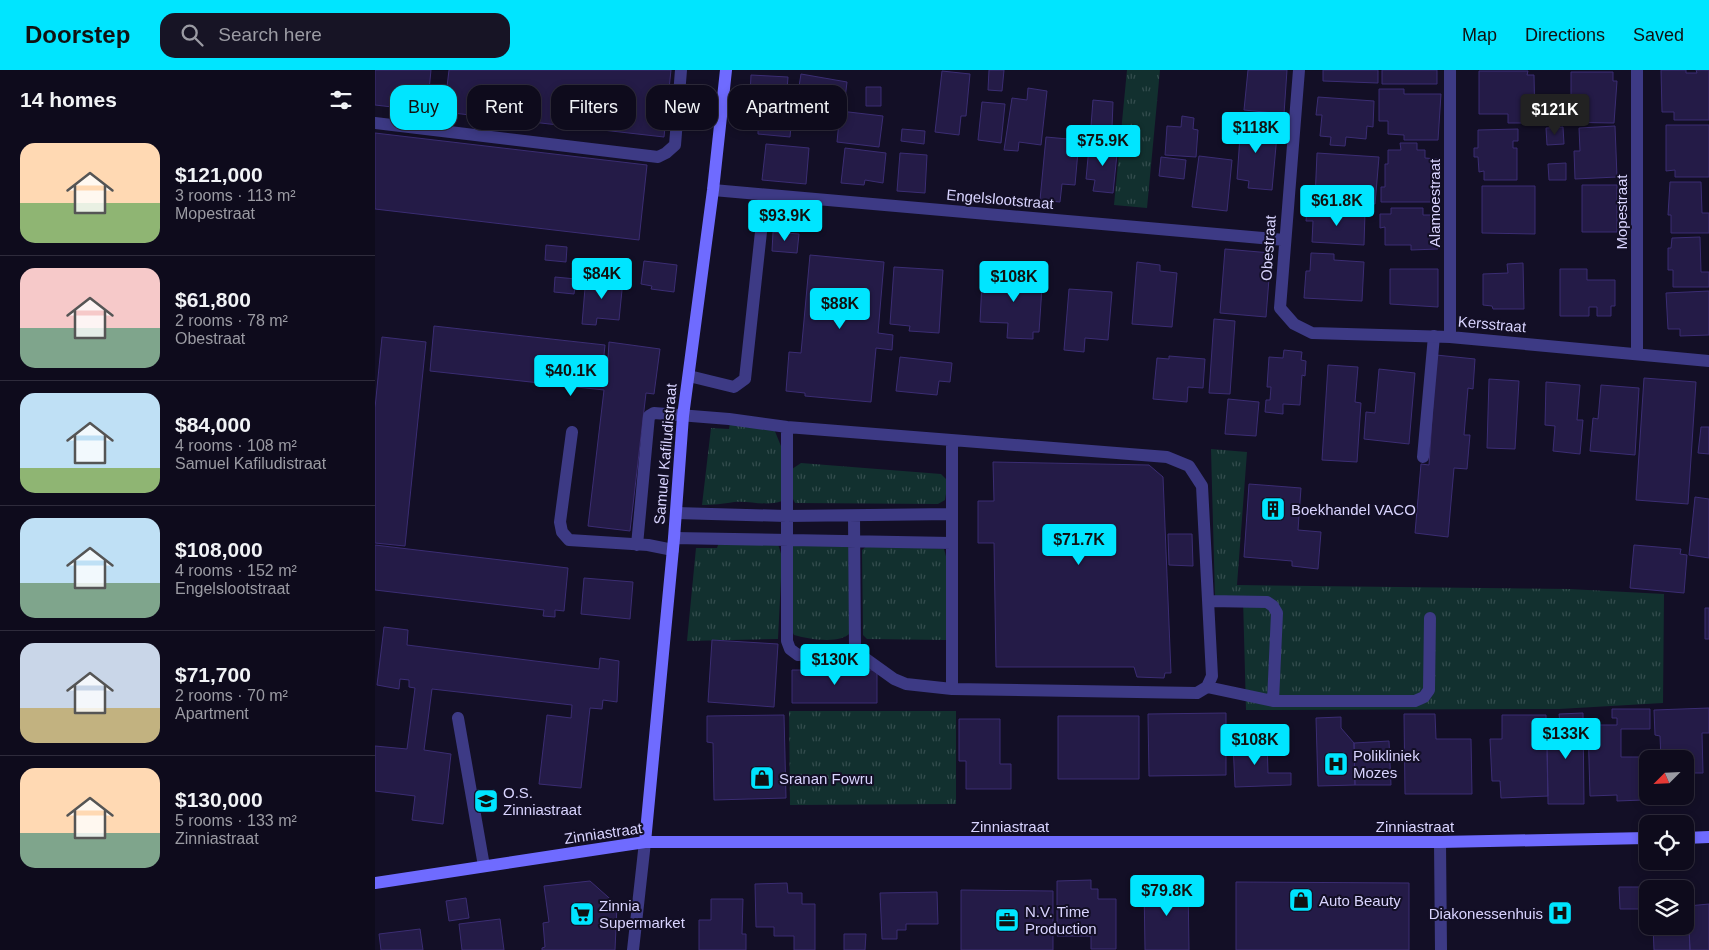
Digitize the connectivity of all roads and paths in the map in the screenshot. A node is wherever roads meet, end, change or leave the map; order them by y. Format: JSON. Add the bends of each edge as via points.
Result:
{"nodes":[{"id":1,"x":681,"y":70,"type":"edge"},
{"id":2,"x":726,"y":70,"type":"edge"},
{"id":3,"x":1299,"y":70,"type":"edge"},
{"id":4,"x":1450,"y":70,"type":"edge"},
{"id":5,"x":1637,"y":70,"type":"edge"},
{"id":6,"x":375,"y":123,"type":"edge"},
{"id":7,"x":713,"y":190,"type":"junction"},
{"id":8,"x":765,"y":195,"type":"junction"},
{"id":9,"x":1285,"y":240,"type":"junction"},
{"id":10,"x":1280,"y":308,"type":"joint"},
{"id":11,"x":1433,"y":336,"type":"junction"},
{"id":12,"x":1450,"y":337,"type":"junction"},
{"id":13,"x":1637,"y":354,"type":"junction"},
{"id":14,"x":1709,"y":362,"type":"edge"},
{"id":15,"x":689,"y":376,"type":"junction"},
{"id":16,"x":683,"y":416,"type":"junction"},
{"id":17,"x":787,"y":427,"type":"junction"},
{"id":18,"x":572,"y":432,"type":"dead end"},
{"id":19,"x":952,"y":441,"type":"junction"},
{"id":20,"x":1423,"y":457,"type":"dead end"},
{"id":21,"x":676,"y":513,"type":"junction"},
{"id":22,"x":952,"y":514,"type":"junction"},
{"id":23,"x":785,"y":516,"type":"junction"},
{"id":24,"x":854,"y":516,"type":"junction"},
{"id":25,"x":786,"y":540,"type":"junction"},
{"id":26,"x":854,"y":541,"type":"junction"},
{"id":27,"x":951,"y":543,"type":"junction"},
{"id":28,"x":637,"y":544,"type":"junction"},
{"id":29,"x":674,"y":544,"type":"junction"},
{"id":30,"x":1209,"y":601,"type":"junction"},
{"id":31,"x":1430,"y":618,"type":"dead end"},
{"id":32,"x":855,"y":651,"type":"junction"},
{"id":33,"x":1207,"y":687,"type":"junction"},
{"id":34,"x":952,"y":689,"type":"junction"},
{"id":35,"x":1273,"y":701,"type":"junction"},
{"id":36,"x":458,"y":718,"type":"dead end"},
{"id":37,"x":1709,"y":837,"type":"edge"},
{"id":38,"x":1639,"y":838,"type":"edge"},
{"id":39,"x":1694,"y":838,"type":"edge"},
{"id":40,"x":645,"y":842,"type":"junction"},
{"id":41,"x":1440,"y":842,"type":"junction"},
{"id":42,"x":484,"y":866,"type":"junction"},
{"id":43,"x":375,"y":883,"type":"edge"},
{"id":44,"x":633,"y":950,"type":"edge"},
{"id":45,"x":1441,"y":950,"type":"edge"}],
"edges":[{"from":1,"to":6,"type":"street","via":[[675,145],[658,157]]},
{"from":2,"to":7,"type":"street","name":"Samuel Kafiludistraat"},
{"from":3,"to":9,"type":"street","name":"Obestraat"},
{"from":4,"to":12,"type":"street","name":"Alamoestraat"},
{"from":5,"to":13,"type":"street","name":"Mopestraat"},
{"from":7,"to":8,"type":"street","name":"Engelslootstraat"},
{"from":7,"to":15,"type":"street","name":"Samuel Kafiludistraat"},
{"from":8,"to":9,"type":"street","name":"Engelslootstraat"},
{"from":8,"to":15,"type":"street","via":[[745,379],[734,387]]},
{"from":9,"to":10,"type":"street","name":"Obestraat"},
{"from":10,"to":11,"type":"street","name":"Kersstraat","via":[[1293,324],[1312,334]]},
{"from":11,"to":12,"type":"street","name":"Kersstraat"},
{"from":11,"to":20,"type":"street"},
{"from":12,"to":13,"type":"street","name":"Kersstraat"},
{"from":13,"to":14,"type":"street","name":"Kersstraat"},
{"from":15,"to":16,"type":"street","name":"Samuel Kafiludistraat"},
{"from":16,"to":17,"type":"street"},
{"from":16,"to":21,"type":"street","name":"Samuel Kafiludistraat"},
{"from":16,"to":28,"type":"street","via":[[654,413],[649,416]]},
{"from":17,"to":19,"type":"street"},
{"from":17,"to":23,"type":"street"},
{"from":18,"to":28,"type":"street","via":[[560,522],[562,532],[569,540]]},
{"from":19,"to":22,"type":"street"},
{"from":19,"to":30,"type":"street","via":[[1167,457],[1189,466],[1202,486]]},
{"from":21,"to":23,"type":"street"},
{"from":21,"to":29,"type":"street","name":"Samuel Kafiludistraat"},
{"from":22,"to":24,"type":"street"},
{"from":22,"to":27,"type":"street"},
{"from":23,"to":24,"type":"street"},
{"from":23,"to":25,"type":"street"},
{"from":24,"to":26,"type":"street"},
{"from":25,"to":26,"type":"street"},
{"from":25,"to":29,"type":"street"},
{"from":25,"to":32,"type":"street","via":[[789,649],[798,655]]},
{"from":26,"to":27,"type":"street"},
{"from":26,"to":32,"type":"street"},
{"from":27,"to":34,"type":"street"},
{"from":28,"to":29,"type":"street"},
{"from":29,"to":40,"type":"street","name":"Samuel Kafiludistraat"},
{"from":30,"to":33,"type":"street","via":[[1212,676]]},
{"from":30,"to":35,"type":"street","via":[[1267,602],[1273,606],[1277,613]]},
{"from":31,"to":35,"type":"street","via":[[1429,690],[1415,702]]},
{"from":32,"to":34,"type":"street","via":[[906,684]]},
{"from":33,"to":34,"type":"street","via":[[1197,693]]},
{"from":33,"to":35,"type":"street"},
{"from":36,"to":42,"type":"street"},
{"from":37,"to":39,"type":"street"},
{"from":38,"to":41,"type":"street","name":"Zinniastraat"},
{"from":40,"to":41,"type":"street","name":"Zinniastraat"},
{"from":40,"to":42,"type":"street","name":"Zinniastraat"},
{"from":40,"to":44,"type":"street"},
{"from":41,"to":45,"type":"street"},
{"from":42,"to":43,"type":"street","name":"Zinniastraat"}]}
